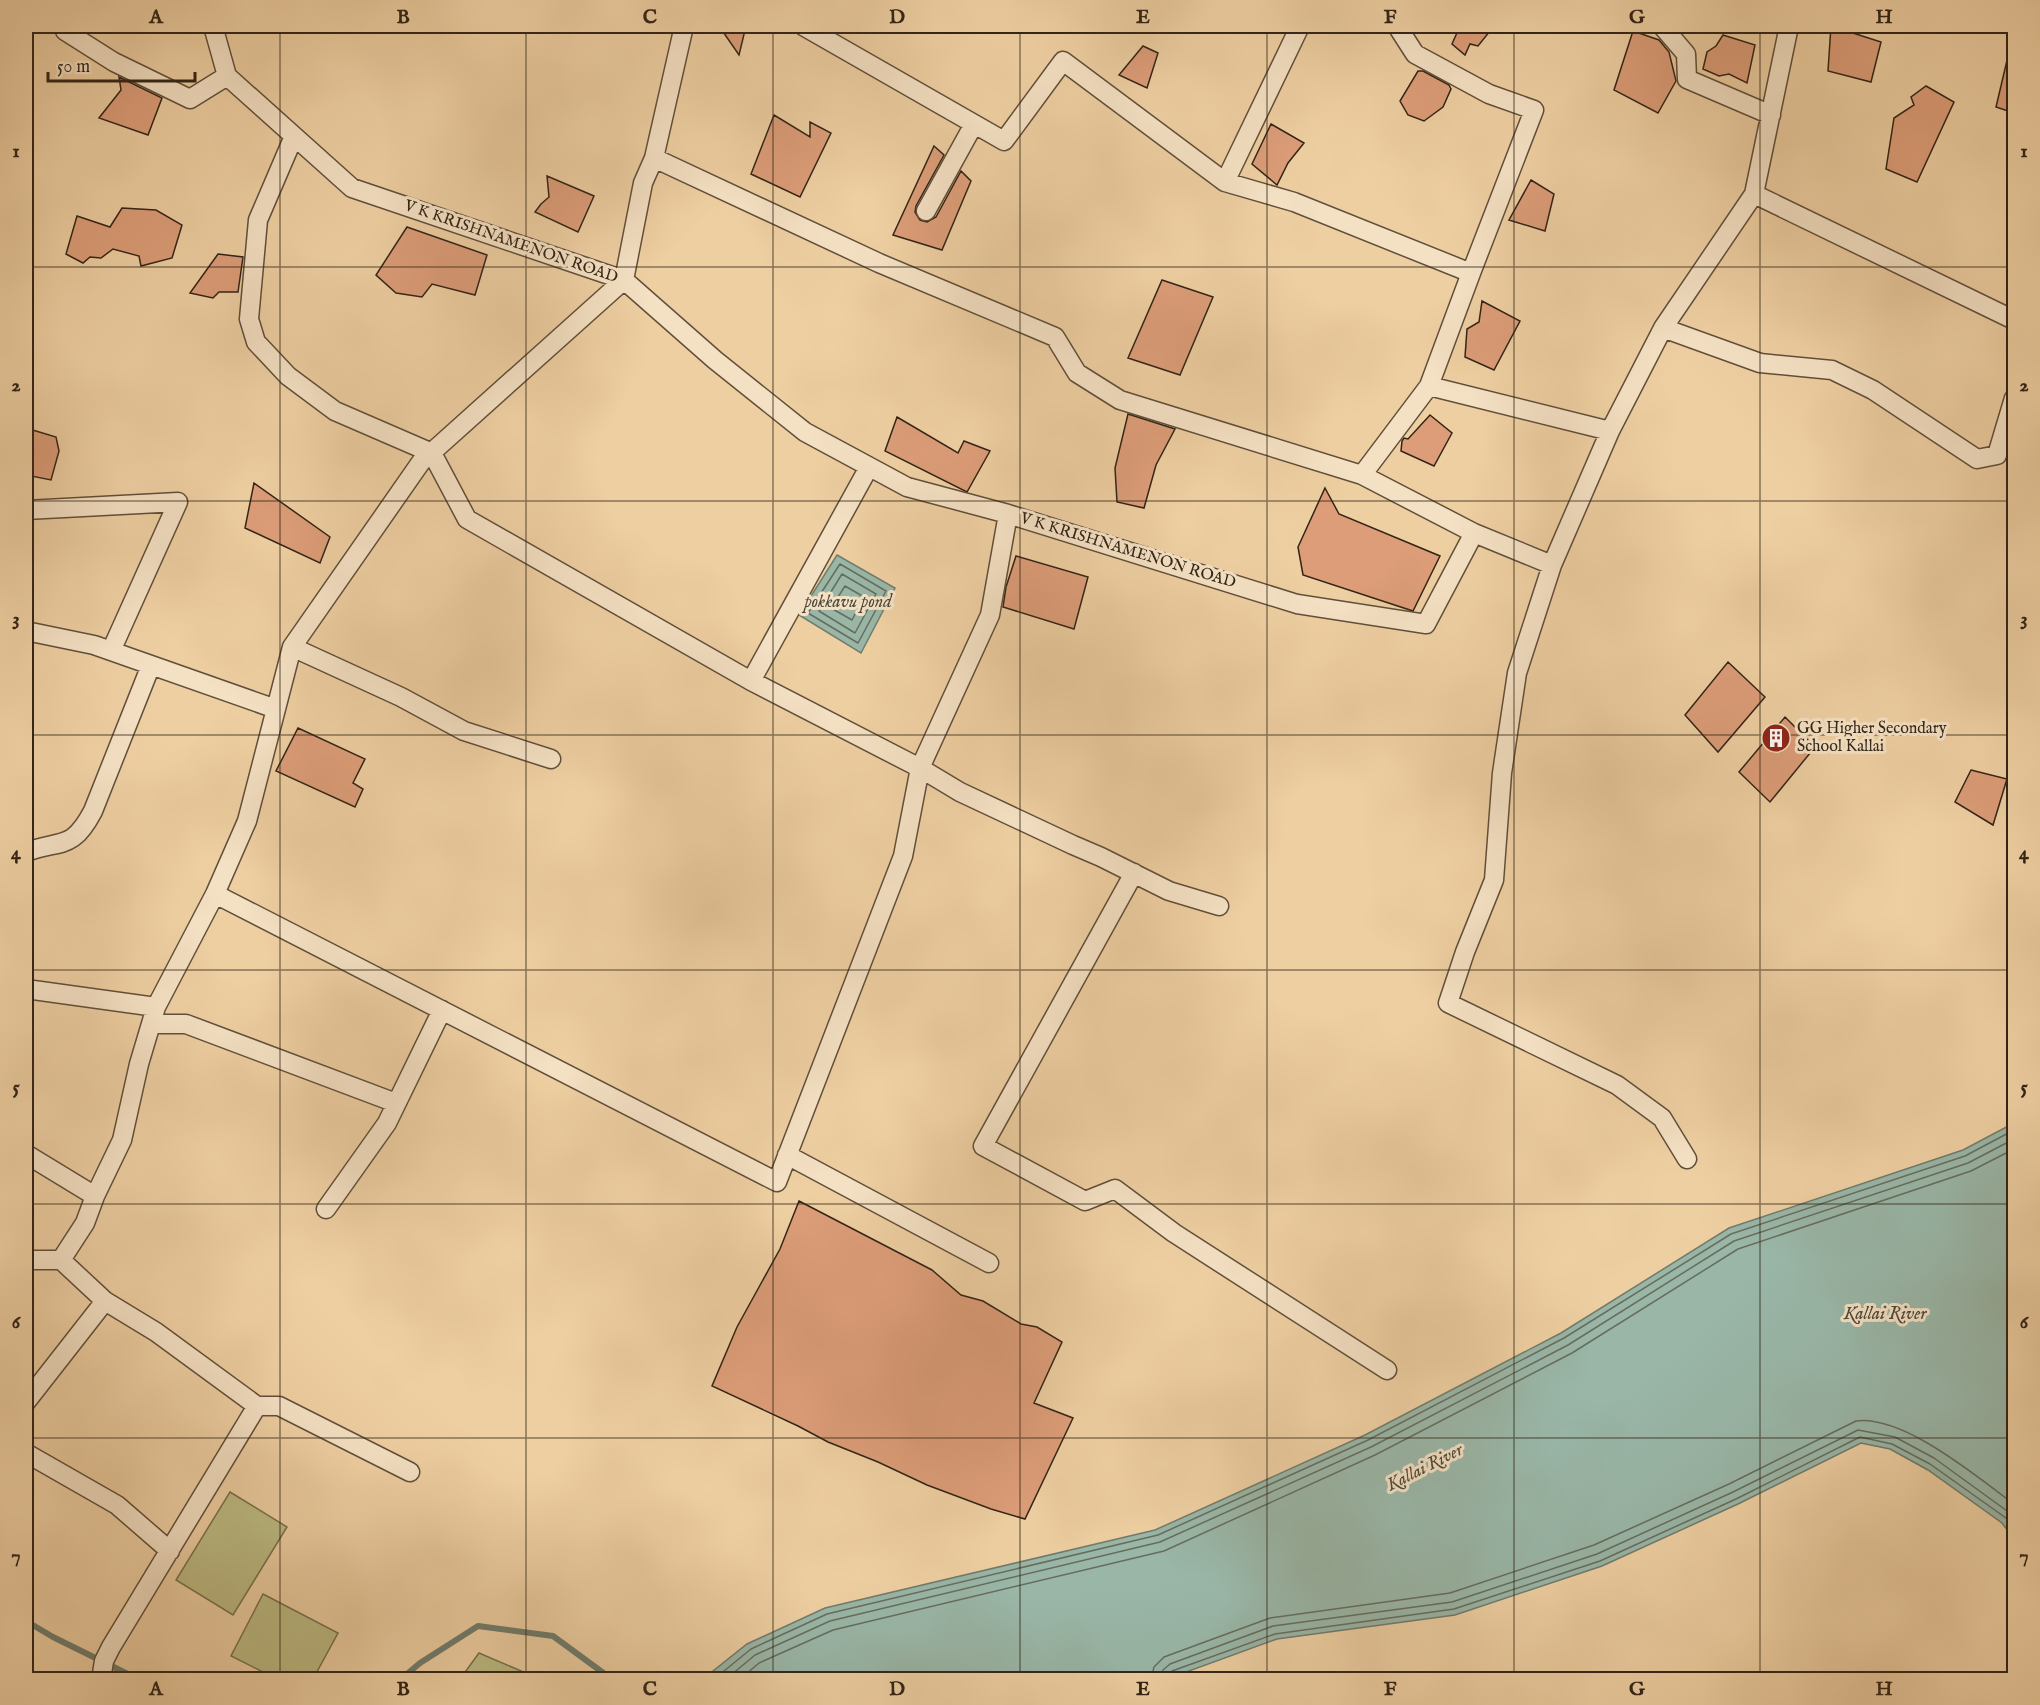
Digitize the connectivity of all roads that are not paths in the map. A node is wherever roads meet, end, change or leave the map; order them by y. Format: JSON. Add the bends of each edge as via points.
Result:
{"nodes":[{"id":1,"x":213,"y":26,"type":"edge"},
{"id":2,"x":684,"y":26,"type":"edge"},
{"id":3,"x":803,"y":26,"type":"edge"},
{"id":4,"x":1300,"y":26,"type":"edge"},
{"id":5,"x":1397,"y":26,"type":"edge"},
{"id":6,"x":1662,"y":26,"type":"edge"},
{"id":7,"x":1789,"y":26,"type":"edge"},
{"id":8,"x":65,"y":31,"type":"dead end"},
{"id":9,"x":227,"y":76,"type":"junction"},
{"id":10,"x":1771,"y":115,"type":"junction"},
{"id":11,"x":974,"y":124,"type":"junction"},
{"id":12,"x":294,"y":136,"type":"junction"},
{"id":13,"x":654,"y":158,"type":"junction"},
{"id":14,"x":1225,"y":182,"type":"junction"},
{"id":15,"x":1754,"y":194,"type":"junction"},
{"id":16,"x":926,"y":211,"type":"dead end"},
{"id":17,"x":1471,"y":273,"type":"junction"},
{"id":18,"x":624,"y":280,"type":"junction"},
{"id":19,"x":2014,"y":320,"type":"edge"},
{"id":20,"x":1663,"y":328,"type":"junction"},
{"id":21,"x":1429,"y":386,"type":"junction"},
{"id":22,"x":2014,"y":398,"type":"edge"},
{"id":23,"x":1610,"y":431,"type":"junction"},
{"id":24,"x":432,"y":453,"type":"junction"},
{"id":25,"x":869,"y":467,"type":"junction"},
{"id":26,"x":1362,"y":475,"type":"junction"},
{"id":27,"x":26,"y":510,"type":"edge"},
{"id":28,"x":1008,"y":514,"type":"junction"},
{"id":29,"x":1474,"y":533,"type":"junction"},
{"id":30,"x":1552,"y":565,"type":"junction"},
{"id":31,"x":26,"y":631,"type":"edge"},
{"id":32,"x":292,"y":647,"type":"junction"},
{"id":33,"x":111,"y":651,"type":"junction"},
{"id":34,"x":151,"y":665,"type":"junction"},
{"id":35,"x":751,"y":681,"type":"junction"},
{"id":36,"x":276,"y":709,"type":"junction"},
{"id":37,"x":551,"y":759,"type":"dead end"},
{"id":38,"x":920,"y":768,"type":"junction"},
{"id":39,"x":26,"y":852,"type":"edge"},
{"id":40,"x":1134,"y":873,"type":"junction"},
{"id":41,"x":215,"y":894,"type":"junction"},
{"id":42,"x":1219,"y":906,"type":"dead end"},
{"id":43,"x":26,"y":989,"type":"edge"},
{"id":44,"x":442,"y":1010,"type":"junction"},
{"id":45,"x":153,"y":1015,"type":"junction"},
{"id":46,"x":396,"y":1103,"type":"junction"},
{"id":47,"x":26,"y":1154,"type":"edge"},
{"id":48,"x":788,"y":1155,"type":"junction"},
{"id":49,"x":1687,"y":1160,"type":"dead end"},
{"id":50,"x":94,"y":1196,"type":"junction"},
{"id":51,"x":326,"y":1209,"type":"dead end"},
{"id":52,"x":26,"y":1260,"type":"edge"},
{"id":53,"x":61,"y":1260,"type":"junction"},
{"id":54,"x":989,"y":1263,"type":"dead end"},
{"id":55,"x":105,"y":1301,"type":"junction"},
{"id":56,"x":1387,"y":1370,"type":"dead end"},
{"id":57,"x":26,"y":1402,"type":"edge"},
{"id":58,"x":257,"y":1406,"type":"junction"},
{"id":59,"x":26,"y":1453,"type":"edge"},
{"id":60,"x":410,"y":1472,"type":"dead end"},
{"id":61,"x":170,"y":1551,"type":"junction"},
{"id":62,"x":101,"y":1677,"type":"edge"}],
"edges":[{"from":1,"to":9,"type":"street"},
{"from":2,"to":13,"type":"street"},
{"from":3,"to":11,"type":"street"},
{"from":4,"to":14,"type":"street"},
{"from":5,"to":17,"type":"street","via":[[1414,54],[1489,94],[1534,110]]},
{"from":6,"to":10,"type":"street","via":[[1686,54],[1687,79]]},
{"from":7,"to":10,"type":"street"},
{"from":8,"to":9,"type":"street","via":[[114,62],[190,99]]},
{"from":9,"to":12,"type":"street","name":"V K KRISHNAMENON ROAD"},
{"from":10,"to":15,"type":"street"},
{"from":11,"to":14,"type":"street","via":[[1004,141],[1063,61]]},
{"from":11,"to":16,"type":"street"},
{"from":12,"to":18,"type":"street","name":"V K KRISHNAMENON ROAD","via":[[352,188]]},
{"from":12,"to":24,"type":"street","via":[[258,220],[249,319],[256,342],[288,376],[336,411]]},
{"from":13,"to":18,"type":"street","via":[[643,183]]},
{"from":13,"to":26,"type":"street","via":[[879,263],[1055,337],[1077,373],[1120,400]]},
{"from":14,"to":17,"type":"street","via":[[1294,202]]},
{"from":15,"to":19,"type":"street"},
{"from":15,"to":20,"type":"street"},
{"from":17,"to":21,"type":"street"},
{"from":18,"to":24,"type":"street"},
{"from":18,"to":25,"type":"street","name":"V K KRISHNAMENON ROAD","via":[[805,432]]},
{"from":20,"to":22,"type":"street","via":[[1760,363],[1832,370],[1873,390],[1977,459],[1997,456]]},
{"from":20,"to":23,"type":"street"},
{"from":21,"to":23,"type":"street"},
{"from":21,"to":26,"type":"street"},
{"from":23,"to":30,"type":"street"},
{"from":24,"to":32,"type":"street","via":[[421,462]]},
{"from":24,"to":35,"type":"street","via":[[467,519]]},
{"from":25,"to":28,"type":"street","name":"V K KRISHNAMENON ROAD","via":[[908,487]]},
{"from":25,"to":35,"type":"street"},
{"from":26,"to":29,"type":"street"},
{"from":27,"to":33,"type":"street","via":[[178,502]]},
{"from":28,"to":29,"type":"street","name":"V K KRISHNAMENON ROAD","via":[[1297,604],[1426,624]]},
{"from":28,"to":38,"type":"street","via":[[990,615]]},
{"from":29,"to":30,"type":"street"},
{"from":30,"to":49,"type":"street","via":[[1517,673],[1502,773],[1494,880],[1448,1003],[1617,1085],[1662,1118]]},
{"from":31,"to":33,"type":"street"},
{"from":32,"to":36,"type":"street"},
{"from":32,"to":37,"type":"street","via":[[464,731]]},
{"from":33,"to":34,"type":"street"},
{"from":34,"to":36,"type":"street"},
{"from":34,"to":39,"type":"street","via":[[83,830],[72,839]]},
{"from":35,"to":38,"type":"street"},
{"from":36,"to":41,"type":"street","via":[[247,821]]},
{"from":38,"to":40,"type":"street","via":[[960,792]]},
{"from":38,"to":48,"type":"street","via":[[903,856]]},
{"from":40,"to":42,"type":"street","via":[[1169,891]]},
{"from":40,"to":56,"type":"street","via":[[983,1146],[1085,1201],[1115,1189],[1174,1233]]},
{"from":41,"to":44,"type":"street"},
{"from":41,"to":45,"type":"street"},
{"from":43,"to":45,"type":"street"},
{"from":44,"to":46,"type":"street"},
{"from":44,"to":48,"type":"street","via":[[777,1182]]},
{"from":45,"to":46,"type":"street"},
{"from":45,"to":50,"type":"street","via":[[122,1140]]},
{"from":46,"to":51,"type":"street","via":[[387,1123]]},
{"from":47,"to":50,"type":"street"},
{"from":48,"to":54,"type":"street"},
{"from":50,"to":53,"type":"street","via":[[85,1223]]},
{"from":52,"to":53,"type":"street"},
{"from":53,"to":55,"type":"street"},
{"from":55,"to":57,"type":"street"},
{"from":55,"to":58,"type":"street","via":[[156,1332]]},
{"from":58,"to":60,"type":"street","via":[[279,1406]]},
{"from":58,"to":61,"type":"street"},
{"from":59,"to":61,"type":"street","via":[[117,1505]]},
{"from":61,"to":62,"type":"street","via":[[111,1647]]}]}
